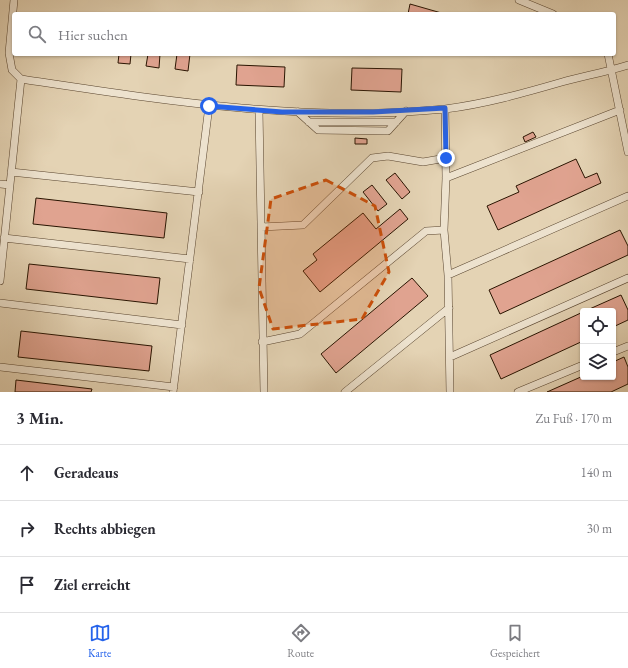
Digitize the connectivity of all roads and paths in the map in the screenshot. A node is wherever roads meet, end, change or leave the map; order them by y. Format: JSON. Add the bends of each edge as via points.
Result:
{"nodes":[{"id":1,"x":14,"y":0,"type":"edge"},
{"id":2,"x":519,"y":0,"type":"edge"},
{"id":3,"x":13,"y":12,"type":"edge"},
{"id":4,"x":548,"y":12,"type":"edge"},
{"id":5,"x":12,"y":21,"type":"edge"},
{"id":6,"x":608,"y":56,"type":"edge"},
{"id":7,"x":628,"y":65,"type":"edge"},
{"id":8,"x":611,"y":70,"type":"junction"},
{"id":9,"x":21,"y":79,"type":"junction"},
{"id":10,"x":209,"y":106,"type":"junction"},
{"id":11,"x":445,"y":108,"type":"junction"},
{"id":12,"x":259,"y":110,"type":"junction"},
{"id":13,"x":620,"y":110,"type":"junction"},
{"id":14,"x":406,"y":111,"type":"junction"},
{"id":15,"x":298,"y":112,"type":"junction"},
{"id":16,"x":628,"y":152,"type":"edge"},
{"id":17,"x":446,"y":158,"type":"junction"},
{"id":18,"x":11,"y":172,"type":"junction"},
{"id":19,"x":446,"y":178,"type":"junction"},
{"id":20,"x":0,"y":184,"type":"edge"},
{"id":21,"x":10,"y":185,"type":"junction"},
{"id":22,"x":199,"y":192,"type":"junction"},
{"id":23,"x":628,"y":196,"type":"edge"},
{"id":24,"x":261,"y":227,"type":"junction"},
{"id":25,"x":444,"y":230,"type":"junction"},
{"id":26,"x":4,"y":238,"type":"junction"},
{"id":27,"x":190,"y":259,"type":"junction"},
{"id":28,"x":448,"y":275,"type":"junction"},
{"id":29,"x":628,"y":278,"type":"edge"},
{"id":30,"x":0,"y":281,"type":"edge"},
{"id":31,"x":0,"y":303,"type":"edge"},
{"id":32,"x":449,"y":308,"type":"junction"},
{"id":33,"x":182,"y":324,"type":"junction"},
{"id":34,"x":262,"y":342,"type":"junction"},
{"id":35,"x":628,"y":346,"type":"edge"},
{"id":36,"x":616,"y":351,"type":"edge"},
{"id":37,"x":450,"y":357,"type":"junction"},
{"id":38,"x":580,"y":366,"type":"edge"},
{"id":39,"x":0,"y":368,"type":"edge"},
{"id":40,"x":174,"y":389,"type":"edge"},
{"id":41,"x":264,"y":392,"type":"edge"},
{"id":42,"x":345,"y":392,"type":"edge"},
{"id":43,"x":450,"y":392,"type":"edge"},
{"id":44,"x":518,"y":392,"type":"edge"}],
"edges":[{"from":1,"to":3,"type":"lane"},
{"from":2,"to":4,"type":"lane"},
{"from":5,"to":9,"type":"lane","via":[[9,53],[12,70]]},
{"from":6,"to":8,"type":"lane"},
{"from":7,"to":8,"type":"lane"},
{"from":8,"to":11,"type":"lane","via":[[506,98]]},
{"from":8,"to":13,"type":"lane"},
{"from":9,"to":10,"type":"lane"},
{"from":9,"to":18,"type":"lane"},
{"from":10,"to":12,"type":"lane"},
{"from":10,"to":22,"type":"lane"},
{"from":11,"to":14,"type":"lane"},
{"from":11,"to":17,"type":"lane"},
{"from":12,"to":15,"type":"lane"},
{"from":12,"to":24,"type":"lane"},
{"from":13,"to":16,"type":"lane"},
{"from":13,"to":19,"type":"lane"},
{"from":14,"to":15,"type":"lane"},
{"from":14,"to":15,"type":"lane","via":[[396,122],[309,122]]},
{"from":17,"to":19,"type":"lane"},
{"from":17,"to":24,"type":"lane","via":[[423,162],[388,156],[372,158],[303,225]]},
{"from":18,"to":21,"type":"lane"},
{"from":18,"to":22,"type":"lane"},
{"from":19,"to":25,"type":"lane"},
{"from":20,"to":21,"type":"lane"},
{"from":21,"to":26,"type":"lane"},
{"from":22,"to":27,"type":"lane"},
{"from":23,"to":28,"type":"lane"},
{"from":24,"to":34,"type":"lane"},
{"from":25,"to":28,"type":"lane"},
{"from":25,"to":34,"type":"lane","via":[[426,231],[300,334]]},
{"from":26,"to":27,"type":"lane"},
{"from":26,"to":30,"type":"lane"},
{"from":27,"to":33,"type":"lane"},
{"from":28,"to":32,"type":"lane"},
{"from":29,"to":37,"type":"lane"},
{"from":31,"to":33,"type":"lane"},
{"from":32,"to":37,"type":"lane"},
{"from":32,"to":42,"type":"lane"},
{"from":33,"to":40,"type":"lane"},
{"from":34,"to":41,"type":"lane"},
{"from":35,"to":36,"type":"lane"},
{"from":37,"to":43,"type":"lane"},
{"from":38,"to":44,"type":"lane"},
{"from":39,"to":40,"type":"lane"}]}
